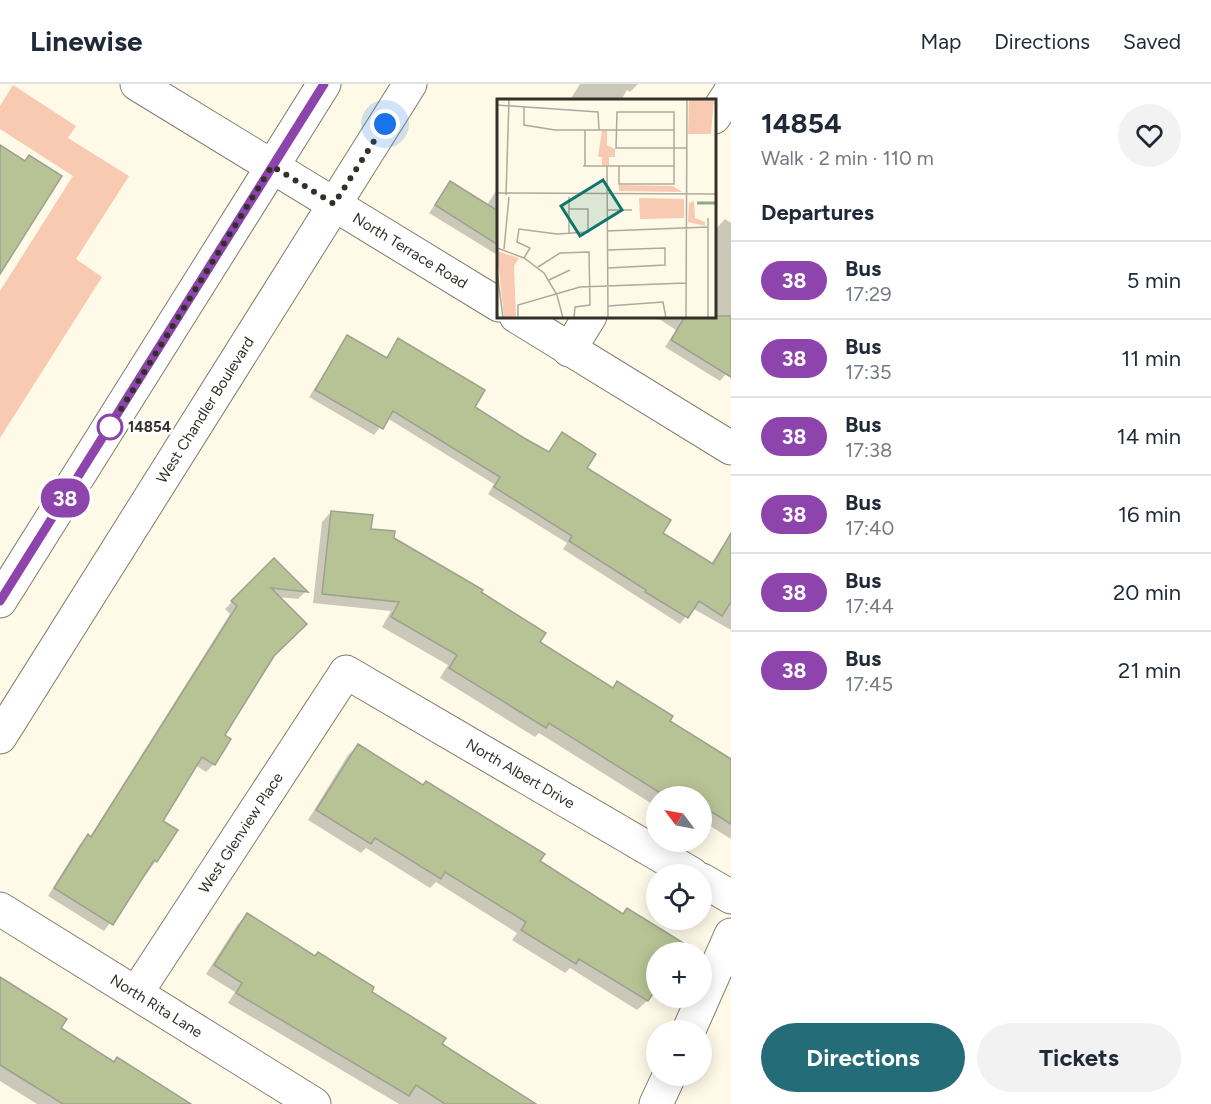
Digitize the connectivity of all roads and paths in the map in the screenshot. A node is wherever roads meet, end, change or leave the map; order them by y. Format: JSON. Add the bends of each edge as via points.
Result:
{"nodes":[{"id":1,"x":137,"y":84,"type":"edge"},
{"id":2,"x":324,"y":84,"type":"edge"},
{"id":3,"x":410,"y":84,"type":"edge"},
{"id":4,"x":731,"y":91,"type":"edge"},
{"id":5,"x":716,"y":114,"type":"edge"},
{"id":6,"x":272,"y":166,"type":"junction"},
{"id":7,"x":334,"y":204,"type":"junction"},
{"id":8,"x":497,"y":304,"type":"edge"},
{"id":9,"x":519,"y":318,"type":"edge"},
{"id":10,"x":589,"y":318,"type":"edge"},
{"id":11,"x":569,"y":350,"type":"junction"},
{"id":12,"x":731,"y":448,"type":"edge"},
{"id":13,"x":0,"y":601,"type":"edge"},
{"id":14,"x":346,"y":672,"type":"joint"},
{"id":15,"x":0,"y":737,"type":"edge"},
{"id":16,"x":675,"y":864,"type":"edge"},
{"id":17,"x":712,"y":886,"type":"edge"},
{"id":18,"x":731,"y":897,"type":"edge"},
{"id":19,"x":0,"y":909,"type":"edge"},
{"id":20,"x":731,"y":935,"type":"edge"},
{"id":21,"x":137,"y":993,"type":"junction"},
{"id":22,"x":693,"y":1020,"type":"edge"},
{"id":23,"x":664,"y":1086,"type":"edge"},
{"id":24,"x":314,"y":1104,"type":"edge"},
{"id":25,"x":656,"y":1104,"type":"edge"}],
"edges":[{"from":1,"to":6,"type":"street","name":"North Terrace Road"},
{"from":2,"to":6,"type":"street"},
{"from":3,"to":7,"type":"street","name":"West Chandler Boulevard"},
{"from":4,"to":5,"type":"street"},
{"from":6,"to":7,"type":"street","name":"North Terrace Road"},
{"from":6,"to":13,"type":"street"},
{"from":7,"to":8,"type":"street","name":"North Terrace Road"},
{"from":7,"to":15,"type":"street","name":"West Chandler Boulevard"},
{"from":9,"to":11,"type":"street"},
{"from":10,"to":11,"type":"street"},
{"from":11,"to":12,"type":"street"},
{"from":14,"to":16,"type":"street","name":"North Albert Drive"},
{"from":14,"to":21,"type":"street","name":"West Glenview Place"},
{"from":17,"to":18,"type":"street"},
{"from":19,"to":21,"type":"street","name":"North Rita Lane"},
{"from":20,"to":22,"type":"street"},
{"from":21,"to":24,"type":"street","name":"North Rita Lane"},
{"from":23,"to":25,"type":"street"}]}
